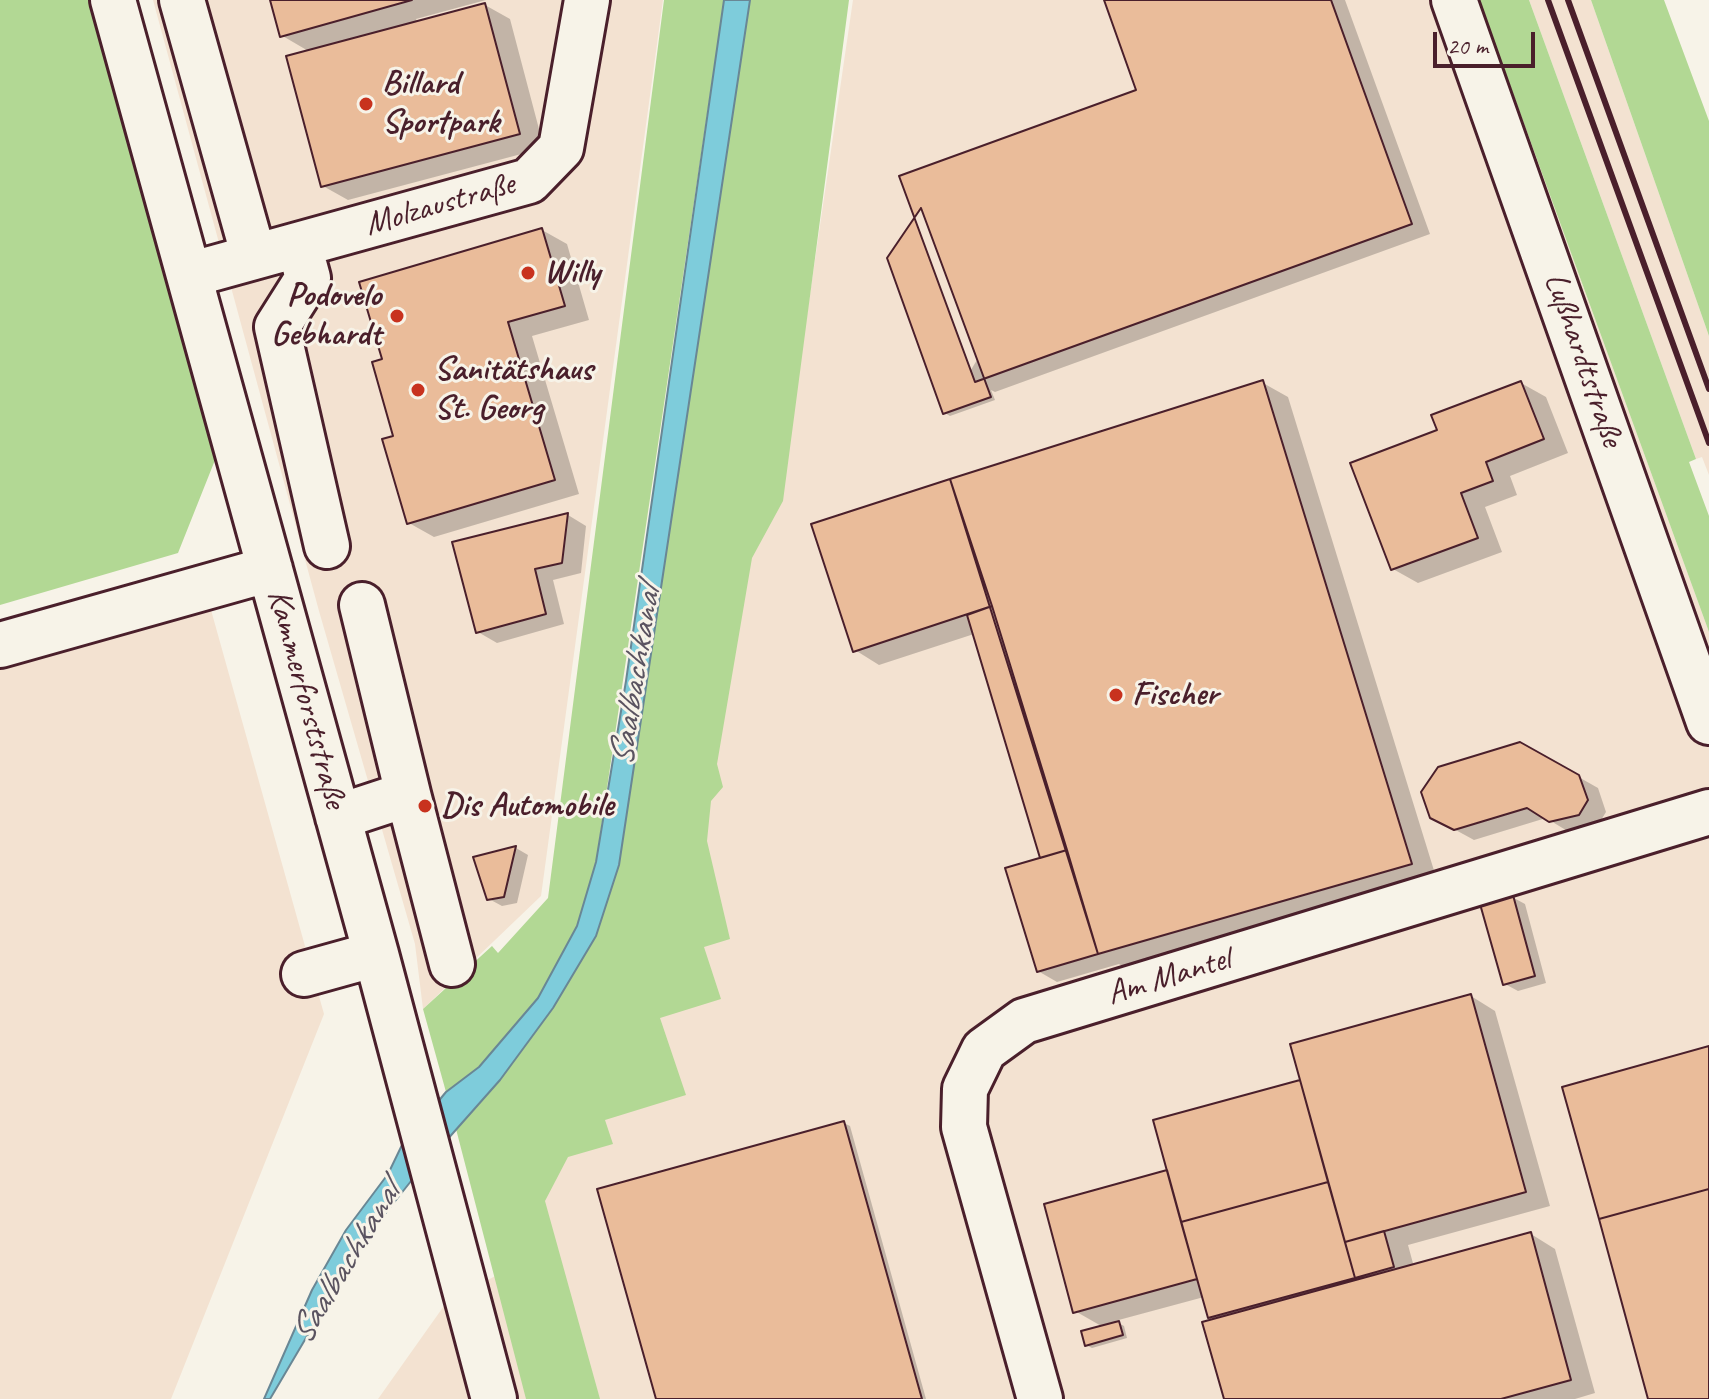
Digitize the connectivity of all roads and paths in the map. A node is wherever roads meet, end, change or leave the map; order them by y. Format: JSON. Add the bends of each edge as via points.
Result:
{"nodes":[{"id":1,"x":113,"y":0,"type":"edge"},
{"id":2,"x":182,"y":0,"type":"edge"},
{"id":3,"x":587,"y":0,"type":"edge"},
{"id":4,"x":1454,"y":0,"type":"edge"},
{"id":5,"x":299,"y":245,"type":"junction"},
{"id":6,"x":254,"y":257,"type":"junction"},
{"id":7,"x":189,"y":275,"type":"junction"},
{"id":8,"x":327,"y":546,"type":"dead end"},
{"id":9,"x":270,"y":569,"type":"junction"},
{"id":10,"x":362,"y":605,"type":"dead end"},
{"id":11,"x":0,"y":645,"type":"edge"},
{"id":12,"x":1709,"y":722,"type":"edge"},
{"id":13,"x":408,"y":794,"type":"junction"},
{"id":14,"x":1709,"y":812,"type":"edge"},
{"id":15,"x":338,"y":817,"type":"junction"},
{"id":16,"x":376,"y":954,"type":"junction"},
{"id":17,"x":452,"y":964,"type":"dead end"},
{"id":18,"x":304,"y":974,"type":"dead end"},
{"id":19,"x":494,"y":1399,"type":"edge"},
{"id":20,"x":1040,"y":1399,"type":"edge"}],
"edges":[{"from":1,"to":7,"type":"street","name":"Kammerforststraße"},
{"from":2,"to":6,"type":"street"},
{"from":3,"to":5,"type":"street","name":"Molzaustraße","via":[[561,148],[529,181]]},
{"from":4,"to":12,"type":"street","name":"Lußhardtstraße"},
{"from":5,"to":6,"type":"street","name":"Molzaustraße"},
{"from":5,"to":8,"type":"street","via":[[308,278],[277,327]]},
{"from":6,"to":7,"type":"street","name":"Molzaustraße"},
{"from":7,"to":9,"type":"street","name":"Kammerforststraße"},
{"from":9,"to":11,"type":"street"},
{"from":9,"to":15,"type":"street","name":"Kammerforststraße"},
{"from":10,"to":13,"type":"street"},
{"from":13,"to":15,"type":"street"},
{"from":13,"to":17,"type":"street"},
{"from":14,"to":20,"type":"street","name":"Am Mantel","via":[[1024,1021],[984,1050],[965,1089],[964,1127]]},
{"from":15,"to":16,"type":"street","name":"Kammerforststraße"},
{"from":16,"to":18,"type":"street"},
{"from":16,"to":19,"type":"street","name":"Kammerforststraße"}]}
